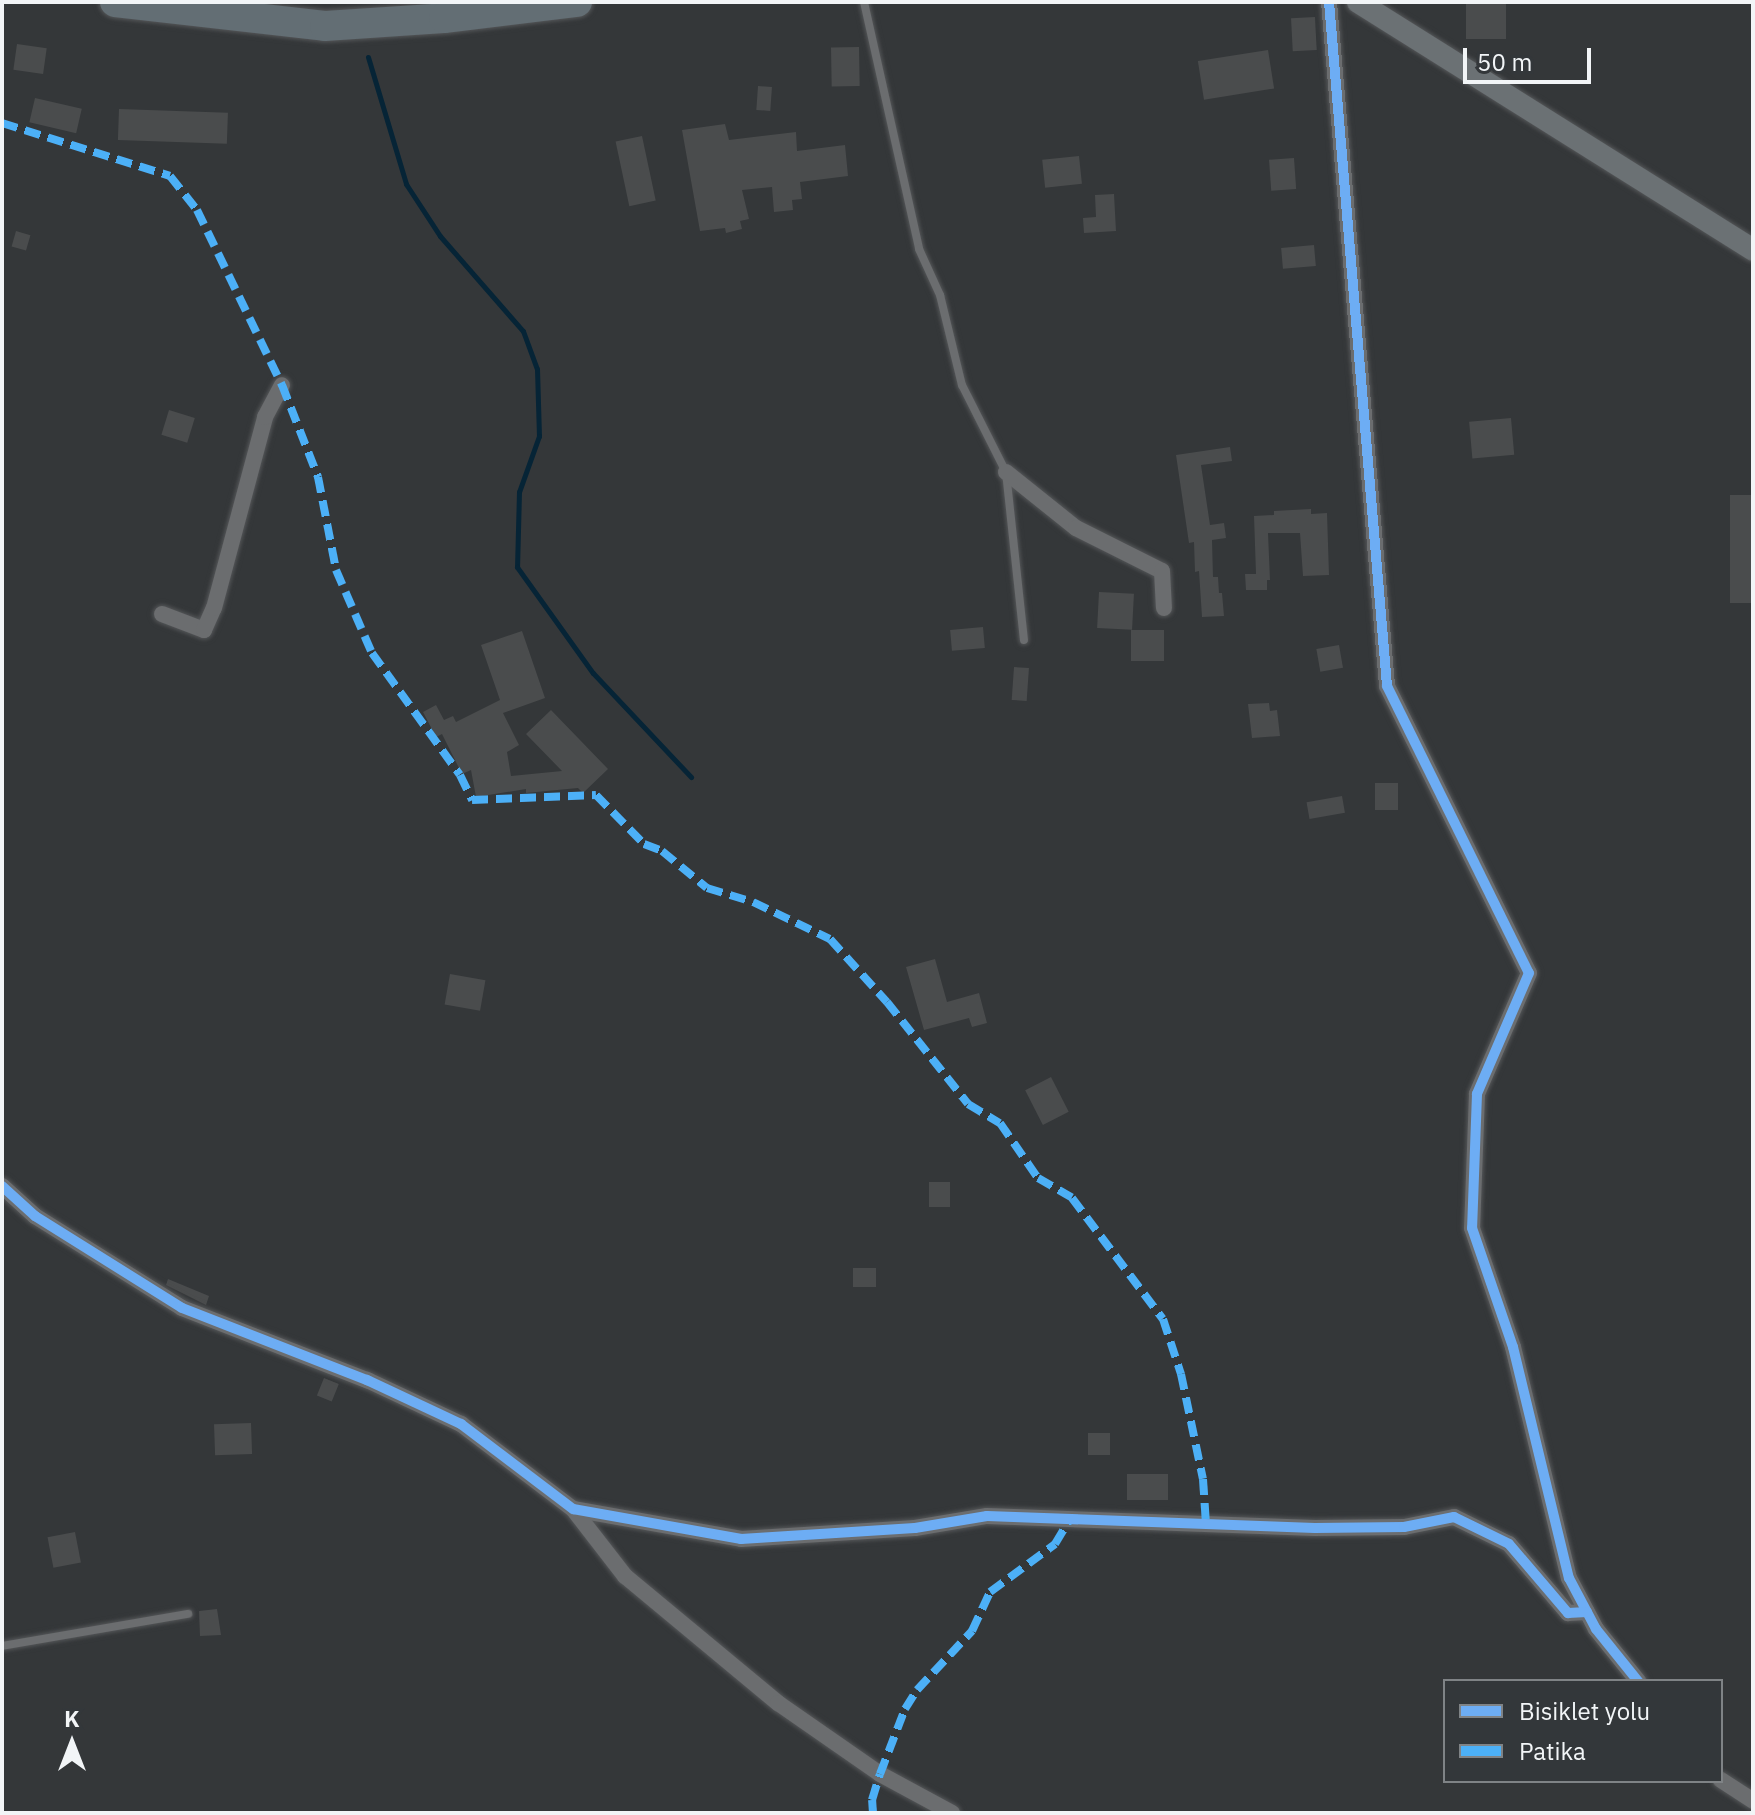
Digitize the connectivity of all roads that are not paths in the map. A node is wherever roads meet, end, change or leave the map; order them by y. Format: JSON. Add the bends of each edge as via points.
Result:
{"nodes":[{"id":1,"x":115,"y":2,"type":"edge"},
{"id":2,"x":577,"y":2,"type":"edge"},
{"id":3,"x":864,"y":2,"type":"edge"},
{"id":4,"x":1329,"y":2,"type":"edge"},
{"id":5,"x":1358,"y":2,"type":"edge"},
{"id":6,"x":1693,"y":223,"type":"dead end"},
{"id":7,"x":1753,"y":250,"type":"edge"},
{"id":8,"x":282,"y":385,"type":"dead end"},
{"id":9,"x":1006,"y":472,"type":"junction"},
{"id":10,"x":1164,"y":608,"type":"dead end"},
{"id":11,"x":162,"y":614,"type":"dead end"},
{"id":12,"x":1024,"y":640,"type":"dead end"},
{"id":13,"x":2,"y":1186,"type":"edge"},
{"id":14,"x":573,"y":1509,"type":"junction"},
{"id":15,"x":1587,"y":1612,"type":"junction"},
{"id":16,"x":188,"y":1614,"type":"dead end"},
{"id":17,"x":2,"y":1646,"type":"edge"},
{"id":18,"x":1637,"y":1679,"type":"edge"},
{"id":19,"x":1723,"y":1781,"type":"edge"},
{"id":20,"x":1753,"y":1801,"type":"edge"},
{"id":21,"x":952,"y":1813,"type":"edge"}],
"edges":[{"from":1,"to":2,"type":"highway","via":[[325,26]]},
{"from":3,"to":9,"type":"lane","via":[[919,249],[940,295],[962,385]]},
{"from":4,"to":15,"type":"street","via":[[1387,686],[1529,973],[1477,1094],[1472,1228],[1513,1347],[1569,1578]]},
{"from":5,"to":6,"type":"street"},
{"from":5,"to":7,"type":"street"},
{"from":8,"to":11,"type":"street","via":[[265,417],[204,630]]},
{"from":9,"to":10,"type":"street","via":[[1076,528],[1162,571]]},
{"from":9,"to":12,"type":"lane"},
{"from":13,"to":14,"type":"street","via":[[35,1216],[182,1308],[367,1380],[461,1424]]},
{"from":14,"to":15,"type":"street","via":[[741,1539],[915,1528],[987,1516],[1315,1528],[1404,1527],[1454,1517],[1509,1544],[1568,1613]]},
{"from":14,"to":21,"type":"street","via":[[625,1576],[778,1703],[880,1774]]},
{"from":15,"to":18,"type":"street"},
{"from":16,"to":17,"type":"lane"},
{"from":19,"to":20,"type":"street"}]}
